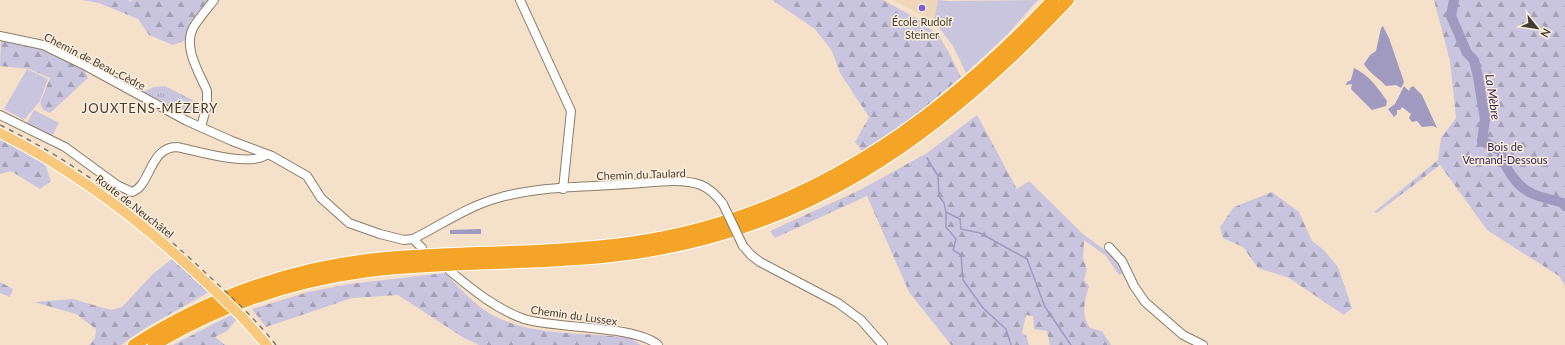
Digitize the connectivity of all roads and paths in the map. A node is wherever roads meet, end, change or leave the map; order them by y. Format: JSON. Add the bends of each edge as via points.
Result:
{"nodes":[{"id":1,"x":214,"y":0,"type":"edge"},
{"id":2,"x":520,"y":0,"type":"edge"},
{"id":3,"x":1053,"y":0,"type":"edge"},
{"id":4,"x":1068,"y":0,"type":"edge"},
{"id":5,"x":0,"y":36,"type":"edge"},
{"id":6,"x":976,"y":82,"type":"junction"},
{"id":7,"x":0,"y":115,"type":"edge"},
{"id":8,"x":201,"y":127,"type":"junction"},
{"id":9,"x":0,"y":133,"type":"edge"},
{"id":10,"x":266,"y":155,"type":"junction"},
{"id":11,"x":866,"y":165,"type":"junction"},
{"id":12,"x":563,"y":189,"type":"junction"},
{"id":13,"x":413,"y":239,"type":"junction"},
{"id":14,"x":1109,"y":247,"type":"dead end"},
{"id":15,"x":422,"y":248,"type":"dead end"},
{"id":16,"x":450,"y":272,"type":"dead end"},
{"id":17,"x":134,"y":345,"type":"edge"},
{"id":18,"x":154,"y":345,"type":"edge"},
{"id":19,"x":267,"y":345,"type":"edge"},
{"id":20,"x":658,"y":345,"type":"edge"},
{"id":21,"x":883,"y":345,"type":"edge"},
{"id":22,"x":1203,"y":345,"type":"edge"}],
"edges":[{"from":1,"to":8,"type":"street","via":[[197,22],[191,35],[191,52],[208,97]]},
{"from":2,"to":12,"type":"street","via":[[571,111]]},
{"from":3,"to":6,"type":"highway"},
{"from":4,"to":6,"type":"highway"},
{"from":5,"to":8,"type":"street","name":"Chemin de Beau-Cèdre","via":[[47,47]]},
{"from":6,"to":11,"type":"highway","via":[[919,122]]},
{"from":7,"to":10,"type":"street","via":[[61,144],[117,185],[132,192],[139,188],[158,156],[168,148],[177,147],[246,160],[260,159]]},
{"from":8,"to":10,"type":"street","name":"Chemin de Beau-Cèdre"},
{"from":9,"to":19,"type":"main road","name":"Route de Neuchâtel","bridge":true,"via":[[57,164],[105,196],[157,237],[241,316]]},
{"from":10,"to":13,"type":"street","name":"Chemin de Beau-Cèdre","via":[[307,176],[321,198],[349,223],[380,234],[404,240]]},
{"from":11,"to":17,"type":"highway","via":[[765,208],[720,224],[674,236],[595,247],[385,258],[297,273],[264,282],[214,301],[175,320]]},
{"from":11,"to":18,"type":"highway","via":[[817,198],[769,219],[693,242],[612,256],[402,268],[331,277],[284,288],[239,303],[194,322]]},
{"from":12,"to":13,"type":"street","name":"Chemin du Taulard","via":[[522,192],[497,198]]},
{"from":12,"to":21,"type":"street","name":"Chemin du Taulard","bridge":true,"via":[[667,182],[692,183],[708,189],[715,193],[723,204],[743,246],[751,255],[838,303],[861,320]]},
{"from":13,"to":15,"type":"street"},
{"from":14,"to":22,"type":"street","via":[[1122,261],[1145,302],[1183,335]]},
{"from":16,"to":20,"type":"street","name":"Chemin du Lussex","via":[[496,306],[524,319],[628,334]]}]}
